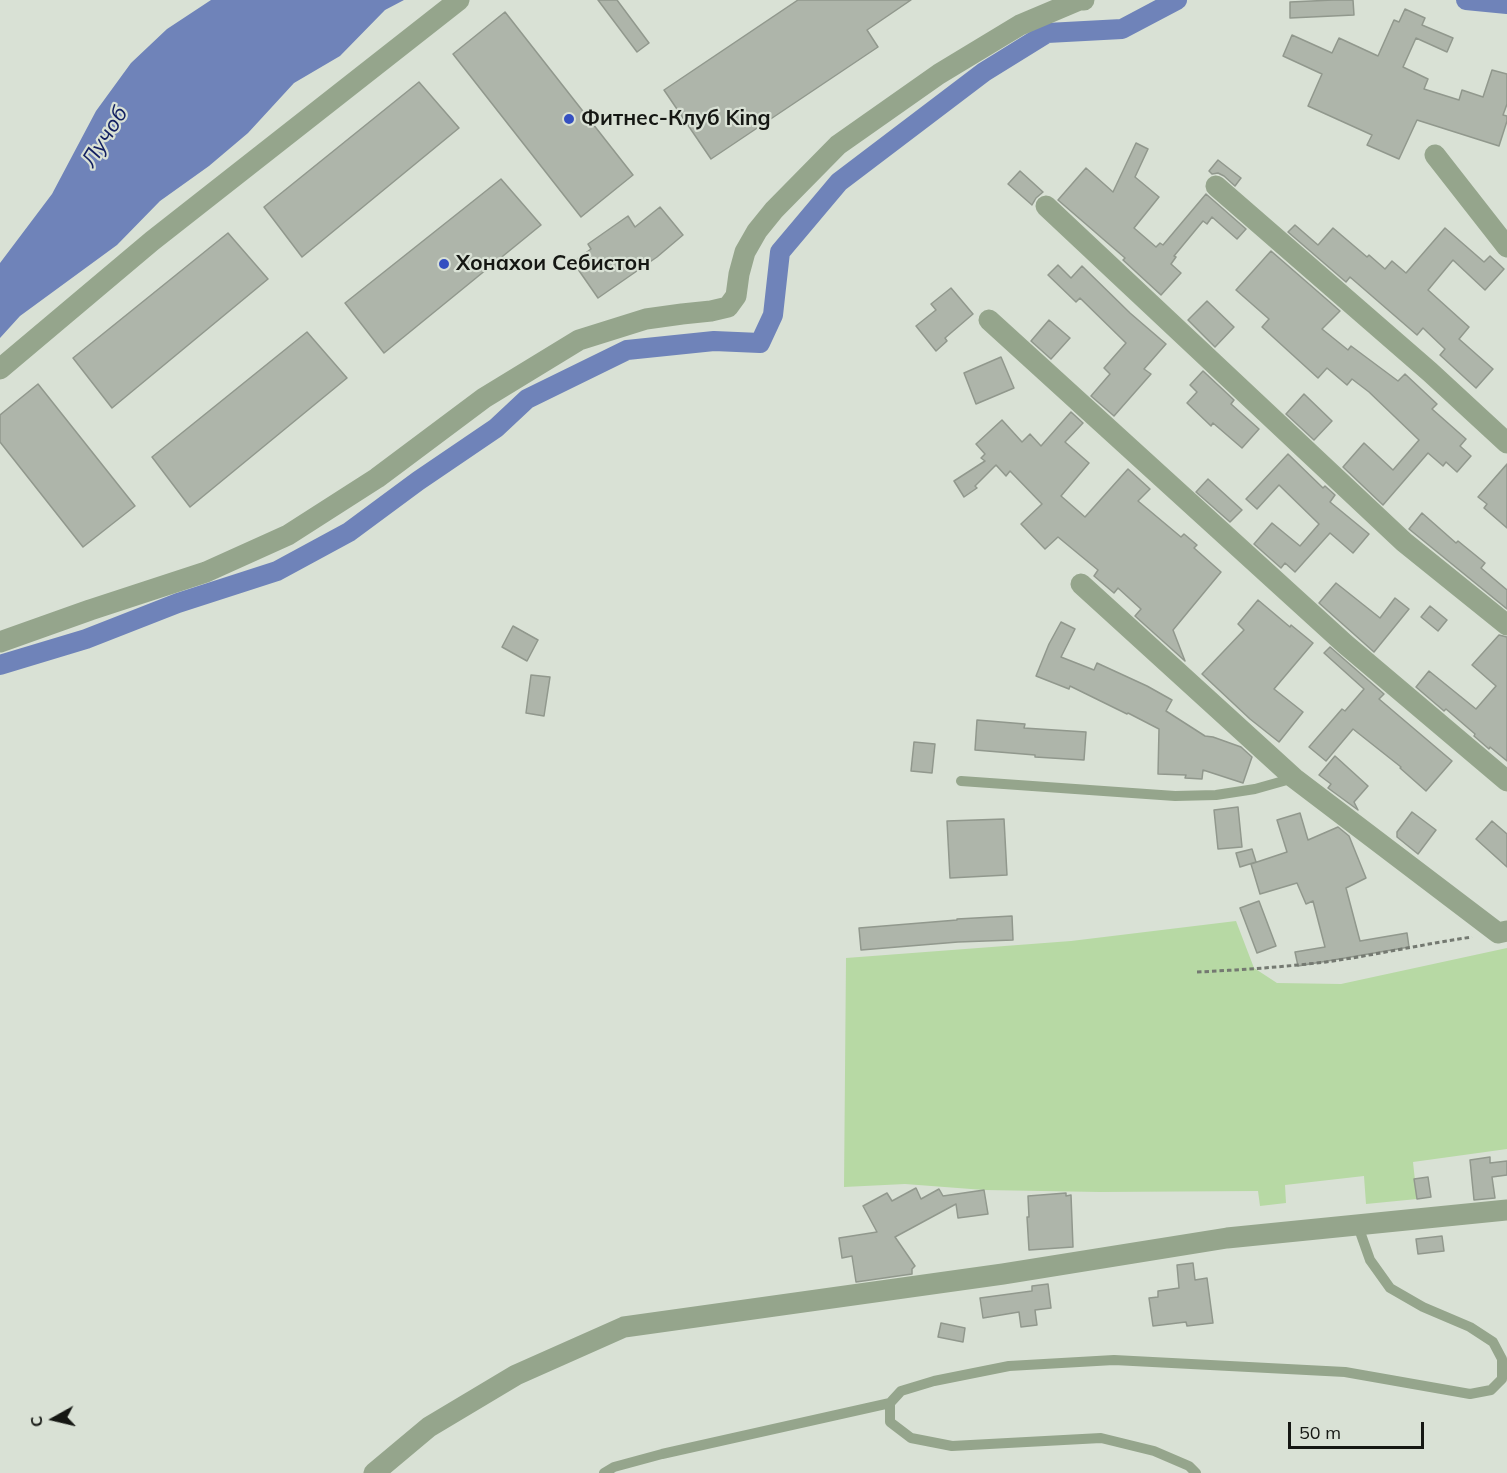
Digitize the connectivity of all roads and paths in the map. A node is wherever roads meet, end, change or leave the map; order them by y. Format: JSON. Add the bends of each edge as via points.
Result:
{"nodes":[{"id":1,"x":459,"y":0,"type":"edge"},
{"id":2,"x":1084,"y":0,"type":"edge"},
{"id":3,"x":1436,"y":155,"type":"dead end"},
{"id":4,"x":1216,"y":186,"type":"dead end"},
{"id":5,"x":1046,"y":206,"type":"dead end"},
{"id":6,"x":1507,"y":248,"type":"edge"},
{"id":7,"x":989,"y":320,"type":"dead end"},
{"id":8,"x":0,"y":369,"type":"edge"},
{"id":9,"x":1507,"y":444,"type":"edge"},
{"id":10,"x":1081,"y":584,"type":"dead end"},
{"id":11,"x":1507,"y":625,"type":"edge"},
{"id":12,"x":0,"y":642,"type":"edge"},
{"id":13,"x":1294,"y":778,"type":"junction"},
{"id":14,"x":961,"y":781,"type":"dead end"},
{"id":15,"x":1507,"y":781,"type":"edge"},
{"id":16,"x":1502,"y":932,"type":"edge"},
{"id":17,"x":1197,"y":972,"type":"dead end"},
{"id":18,"x":1507,"y":1210,"type":"edge"},
{"id":19,"x":1358,"y":1226,"type":"junction"},
{"id":20,"x":890,"y":1403,"type":"junction"},
{"id":21,"x":374,"y":1473,"type":"edge"},
{"id":22,"x":604,"y":1473,"type":"edge"},
{"id":23,"x":1196,"y":1473,"type":"edge"}],
"edges":[{"from":1,"to":8,"type":"street","via":[[152,241]]},
{"from":2,"to":12,"type":"street","via":[[1020,25],[939,74],[838,146],[757,231],[745,252],[736,296],[728,307],[646,319],[579,340],[484,398],[377,478],[288,535],[206,572]]},
{"from":3,"to":6,"type":"street"},
{"from":4,"to":9,"type":"street"},
{"from":5,"to":11,"type":"street","via":[[1404,542]]},
{"from":7,"to":15,"type":"street","via":[[1345,644]]},
{"from":10,"to":13,"type":"street"},
{"from":13,"to":14,"type":"lane","via":[[1216,795],[1175,796]]},
{"from":13,"to":16,"type":"street"},
{"from":16,"to":17,"type":"path","via":[[1328,961]]},
{"from":18,"to":19,"type":"street"},
{"from":19,"to":20,"type":"lane","via":[[1370,1260],[1390,1288],[1493,1342],[1502,1359],[1502,1379],[1491,1390],[1470,1394],[1345,1372],[1114,1360],[1010,1366],[934,1381],[902,1391]]},
{"from":19,"to":21,"type":"street","via":[[1227,1238],[624,1327],[516,1374],[429,1427]]},
{"from":20,"to":22,"type":"lane","via":[[662,1454]]},
{"from":20,"to":23,"type":"lane","via":[[890,1422],[911,1438],[952,1446],[1101,1438],[1154,1451]]}]}
